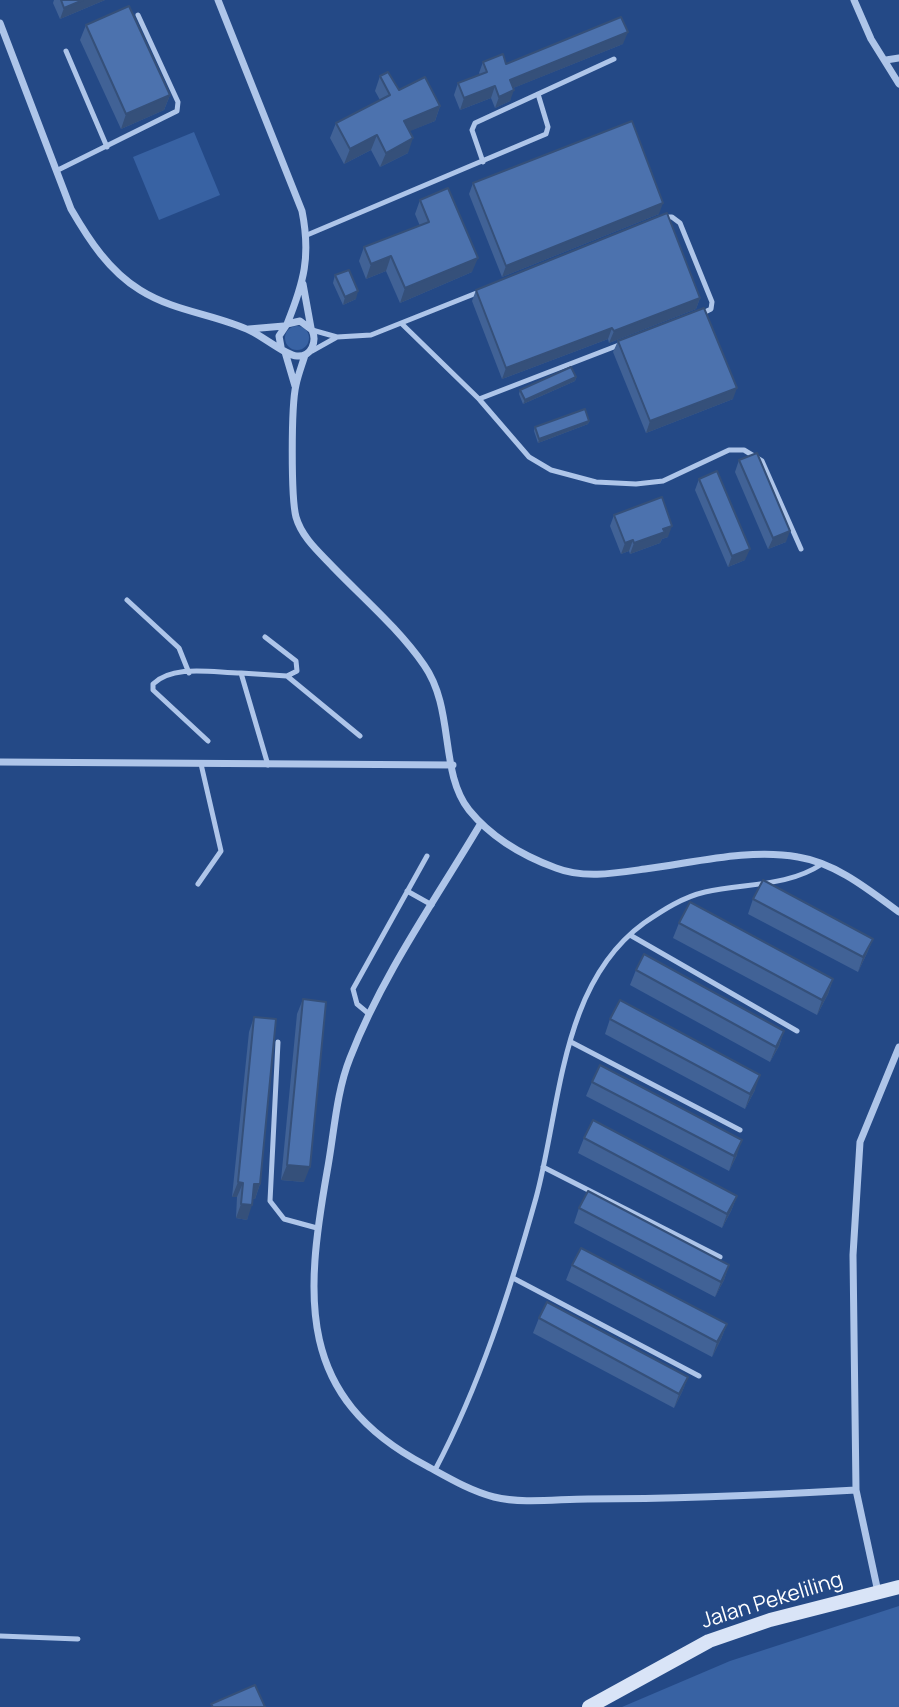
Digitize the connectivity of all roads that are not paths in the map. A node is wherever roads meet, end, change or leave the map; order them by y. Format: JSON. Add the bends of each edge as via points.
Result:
{"nodes":[{"id":1,"x":218,"y":0,"type":"edge"},
{"id":2,"x":853,"y":0,"type":"edge"},
{"id":3,"x":138,"y":15,"type":"dead end"},
{"id":4,"x":0,"y":23,"type":"edge"},
{"id":5,"x":66,"y":51,"type":"dead end"},
{"id":6,"x":899,"y":58,"type":"edge"},
{"id":7,"x":614,"y":59,"type":"dead end"},
{"id":8,"x":886,"y":60,"type":"junction"},
{"id":9,"x":899,"y":84,"type":"edge"},
{"id":10,"x":538,"y":94,"type":"junction"},
{"id":11,"x":107,"y":146,"type":"junction"},
{"id":12,"x":483,"y":162,"type":"junction"},
{"id":13,"x":56,"y":171,"type":"junction"},
{"id":14,"x":656,"y":221,"type":"edge"},
{"id":15,"x":307,"y":235,"type":"junction"},
{"id":16,"x":303,"y":284,"type":"junction"},
{"id":17,"x":491,"y":288,"type":"edge"},
{"id":18,"x":694,"y":317,"type":"edge"},
{"id":19,"x":402,"y":324,"type":"junction"},
{"id":20,"x":286,"y":325,"type":"junction"},
{"id":21,"x":311,"y":329,"type":"junction"},
{"id":22,"x":248,"y":330,"type":"junction"},
{"id":23,"x":337,"y":337,"type":"junction"},
{"id":24,"x":631,"y":341,"type":"edge"},
{"id":25,"x":283,"y":350,"type":"junction"},
{"id":26,"x":307,"y":353,"type":"junction"},
{"id":27,"x":295,"y":387,"type":"junction"},
{"id":28,"x":478,"y":399,"type":"junction"},
{"id":29,"x":801,"y":549,"type":"dead end"},
{"id":30,"x":127,"y":600,"type":"dead end"},
{"id":31,"x":265,"y":637,"type":"dead end"},
{"id":32,"x":189,"y":673,"type":"junction"},
{"id":33,"x":241,"y":673,"type":"junction"},
{"id":34,"x":287,"y":676,"type":"junction"},
{"id":35,"x":360,"y":736,"type":"dead end"},
{"id":36,"x":208,"y":741,"type":"dead end"},
{"id":37,"x":0,"y":762,"type":"edge"},
{"id":38,"x":201,"y":764,"type":"junction"},
{"id":39,"x":268,"y":765,"type":"junction"},
{"id":40,"x":453,"y":765,"type":"junction"},
{"id":41,"x":481,"y":823,"type":"junction"},
{"id":42,"x":426,"y":856,"type":"dead end"},
{"id":43,"x":822,"y":864,"type":"junction"},
{"id":44,"x":198,"y":884,"type":"dead end"},
{"id":45,"x":408,"y":891,"type":"junction"},
{"id":46,"x":433,"y":906,"type":"junction"},
{"id":47,"x":899,"y":912,"type":"edge"},
{"id":48,"x":630,"y":935,"type":"junction"},
{"id":49,"x":369,"y":1014,"type":"junction"},
{"id":50,"x":797,"y":1031,"type":"dead end"},
{"id":51,"x":278,"y":1042,"type":"edge"},
{"id":52,"x":571,"y":1042,"type":"junction"},
{"id":53,"x":899,"y":1047,"type":"edge"},
{"id":54,"x":740,"y":1130,"type":"dead end"},
{"id":55,"x":543,"y":1167,"type":"junction"},
{"id":56,"x":317,"y":1228,"type":"junction"},
{"id":57,"x":720,"y":1257,"type":"edge"},
{"id":58,"x":513,"y":1278,"type":"junction"},
{"id":59,"x":699,"y":1376,"type":"dead end"},
{"id":60,"x":435,"y":1470,"type":"junction"},
{"id":61,"x":856,"y":1490,"type":"junction"},
{"id":62,"x":899,"y":1587,"type":"edge"},
{"id":63,"x":878,"y":1591,"type":"junction"},
{"id":64,"x":0,"y":1636,"type":"edge"},
{"id":65,"x":78,"y":1639,"type":"dead end"},
{"id":66,"x":589,"y":1707,"type":"edge"}],
"edges":[{"from":1,"to":15,"type":"street","via":[[297,194]]},
{"from":2,"to":8,"type":"street"},
{"from":3,"to":11,"type":"lane","via":[[178,108],[174,115]]},
{"from":4,"to":13,"type":"street"},
{"from":5,"to":11,"type":"lane"},
{"from":6,"to":8,"type":"street"},
{"from":7,"to":10,"type":"lane"},
{"from":8,"to":9,"type":"street"},
{"from":10,"to":12,"type":"lane","via":[[473,126]]},
{"from":10,"to":12,"type":"lane","via":[[546,134]]},
{"from":11,"to":13,"type":"lane"},
{"from":12,"to":15,"type":"lane"},
{"from":13,"to":22,"type":"street","via":[[86,235],[110,266],[139,290],[172,307]]},
{"from":14,"to":18,"type":"lane","via":[[668,216],[680,223],[712,302],[711,309]]},
{"from":15,"to":16,"type":"street"},
{"from":16,"to":20,"type":"street"},
{"from":16,"to":21,"type":"street"},
{"from":17,"to":19,"type":"lane"},
{"from":19,"to":23,"type":"lane","via":[[371,335]]},
{"from":19,"to":28,"type":"lane"},
{"from":20,"to":21,"type":"street","via":[[300,321]]},
{"from":20,"to":22,"type":"street"},
{"from":20,"to":25,"type":"street","via":[[279,336]]},
{"from":21,"to":23,"type":"lane"},
{"from":21,"to":26,"type":"street","via":[[314,341]]},
{"from":22,"to":25,"type":"street"},
{"from":23,"to":26,"type":"lane"},
{"from":24,"to":28,"type":"lane"},
{"from":25,"to":26,"type":"street","via":[[294,356]]},
{"from":25,"to":27,"type":"street"},
{"from":26,"to":27,"type":"street"},
{"from":27,"to":40,"type":"street","via":[[293,497],[301,530],[423,664],[444,710]]},
{"from":28,"to":29,"type":"lane","via":[[529,457],[551,470],[596,482],[663,481],[729,450],[751,452],[762,461]]},
{"from":30,"to":32,"type":"lane","via":[[179,648]]},
{"from":31,"to":34,"type":"lane","via":[[299,665]]},
{"from":32,"to":33,"type":"lane"},
{"from":32,"to":36,"type":"lane","via":[[166,673],[153,684],[153,690]]},
{"from":33,"to":34,"type":"lane"},
{"from":33,"to":39,"type":"lane"},
{"from":34,"to":35,"type":"lane"},
{"from":37,"to":38,"type":"street"},
{"from":38,"to":39,"type":"street"},
{"from":38,"to":44,"type":"lane","via":[[221,851]]},
{"from":39,"to":40,"type":"street"},
{"from":40,"to":41,"type":"street","via":[[459,794]]},
{"from":41,"to":43,"type":"street","via":[[518,851],[558,869],[588,874],[765,855]]},
{"from":41,"to":46,"type":"street"},
{"from":42,"to":45,"type":"lane"},
{"from":43,"to":47,"type":"street"},
{"from":43,"to":48,"type":"lane","via":[[790,881],[703,892],[674,904]]},
{"from":45,"to":46,"type":"lane"},
{"from":45,"to":49,"type":"lane","via":[[353,989],[357,1004]]},
{"from":46,"to":49,"type":"street"},
{"from":48,"to":50,"type":"lane"},
{"from":48,"to":52,"type":"lane","via":[[597,975]]},
{"from":49,"to":56,"type":"street","via":[[345,1071]]},
{"from":51,"to":56,"type":"lane","via":[[270,1201],[284,1219]]},
{"from":52,"to":54,"type":"lane"},
{"from":52,"to":55,"type":"lane"},
{"from":53,"to":61,"type":"street","via":[[860,1142],[853,1255]]},
{"from":55,"to":57,"type":"lane"},
{"from":55,"to":58,"type":"lane"},
{"from":56,"to":60,"type":"street","via":[[314,1326],[332,1374],[370,1427],[405,1455]]},
{"from":58,"to":59,"type":"lane"},
{"from":58,"to":60,"type":"lane","via":[[461,1422]]},
{"from":60,"to":61,"type":"street","via":[[478,1491],[514,1499],[734,1497]]},
{"from":61,"to":63,"type":"street"},
{"from":62,"to":63,"type":"street","name":"Jalan Pekeliling"},
{"from":63,"to":66,"type":"street","name":"Jalan Pekeliling","via":[[709,1641]]},
{"from":64,"to":65,"type":"lane"}]}
